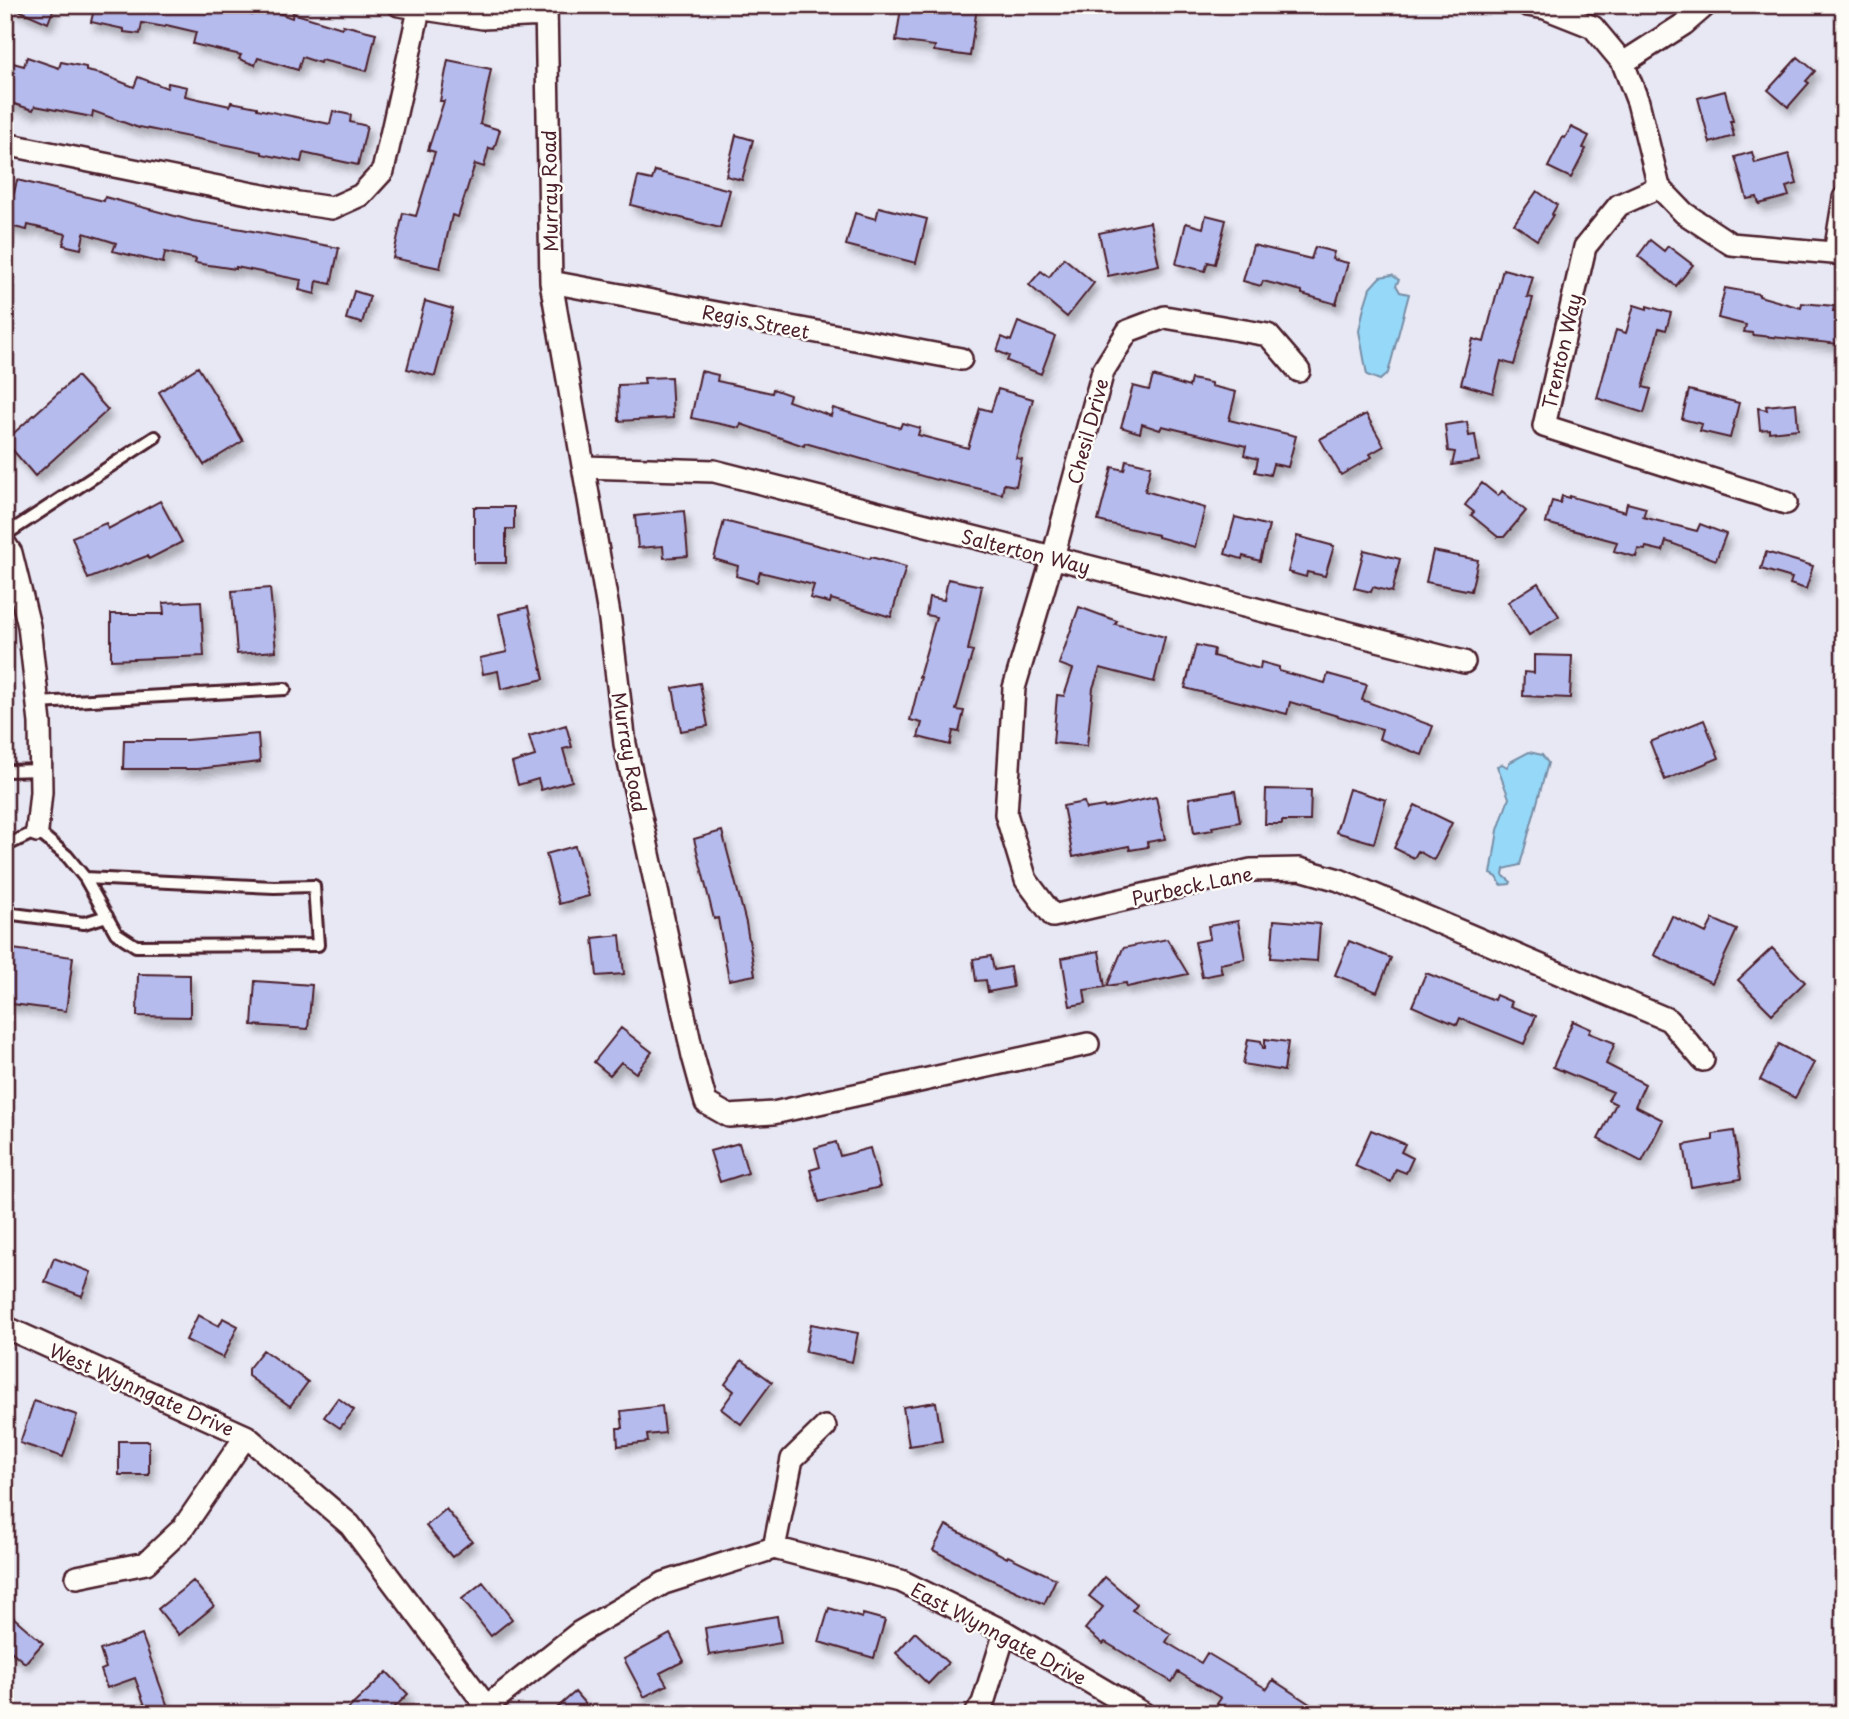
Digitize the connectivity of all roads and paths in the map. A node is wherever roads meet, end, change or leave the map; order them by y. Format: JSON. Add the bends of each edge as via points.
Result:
{"nodes":[{"id":1,"x":1527,"y":5,"type":"edge"},
{"id":2,"x":1706,"y":5,"type":"edge"},
{"id":3,"x":409,"y":7,"type":"edge"},
{"id":4,"x":546,"y":10,"type":"edge"},
{"id":5,"x":1623,"y":63,"type":"junction"},
{"id":6,"x":5,"y":144,"type":"edge"},
{"id":7,"x":1659,"y":187,"type":"junction"},
{"id":8,"x":1844,"y":198,"type":"edge"},
{"id":9,"x":1839,"y":253,"type":"edge"},
{"id":10,"x":551,"y":282,"type":"junction"},
{"id":11,"x":961,"y":359,"type":"dead end"},
{"id":12,"x":1299,"y":371,"type":"dead end"},
{"id":13,"x":155,"y":437,"type":"dead end"},
{"id":14,"x":584,"y":467,"type":"junction"},
{"id":15,"x":1786,"y":503,"type":"dead end"},
{"id":16,"x":5,"y":535,"type":"edge"},
{"id":17,"x":5,"y":544,"type":"edge"},
{"id":18,"x":1053,"y":558,"type":"junction"},
{"id":19,"x":1464,"y":662,"type":"dead end"},
{"id":20,"x":285,"y":689,"type":"dead end"},
{"id":21,"x":38,"y":703,"type":"junction"},
{"id":22,"x":41,"y":770,"type":"junction"},
{"id":23,"x":5,"y":771,"type":"edge"},
{"id":24,"x":37,"y":831,"type":"junction"},
{"id":25,"x":5,"y":846,"type":"edge"},
{"id":26,"x":85,"y":878,"type":"junction"},
{"id":27,"x":5,"y":913,"type":"edge"},
{"id":28,"x":107,"y":916,"type":"junction"},
{"id":29,"x":1088,"y":1044,"type":"dead end"},
{"id":30,"x":1703,"y":1060,"type":"dead end"},
{"id":31,"x":5,"y":1327,"type":"edge"},
{"id":32,"x":825,"y":1427,"type":"dead end"},
{"id":33,"x":246,"y":1436,"type":"junction"},
{"id":34,"x":774,"y":1548,"type":"junction"},
{"id":35,"x":77,"y":1577,"type":"dead end"},
{"id":36,"x":1005,"y":1632,"type":"junction"},
{"id":37,"x":485,"y":1711,"type":"edge"},
{"id":38,"x":976,"y":1714,"type":"edge"},
{"id":39,"x":1144,"y":1714,"type":"edge"}],
"edges":[{"from":1,"to":5,"type":"street","via":[[1593,27]]},
{"from":2,"to":5,"type":"street"},
{"from":3,"to":4,"type":"street","via":[[482,18]]},
{"from":3,"to":6,"type":"street","via":[[383,171],[361,195],[332,208]]},
{"from":4,"to":10,"type":"street","name":"Murray Road"},
{"from":5,"to":7,"type":"street"},
{"from":7,"to":9,"type":"street","via":[[1684,213],[1731,244]]},
{"from":7,"to":15,"type":"street","name":"Trenton Way","via":[[1619,205],[1585,247],[1544,426]]},
{"from":8,"to":9,"type":"street"},
{"from":10,"to":11,"type":"street","name":"Regis Street"},
{"from":10,"to":14,"type":"street","name":"Murray Road"},
{"from":12,"to":18,"type":"street","name":"Chesil Drive","via":[[1268,335],[1165,317],[1128,331],[1103,371]]},
{"from":13,"to":16,"type":"lane"},
{"from":14,"to":18,"type":"street","name":"Salterton Way","via":[[713,471]]},
{"from":14,"to":29,"type":"street","name":"Murray Road","via":[[625,744],[706,1103],[729,1116],[773,1113]]},
{"from":17,"to":21,"type":"street","via":[[29,626]]},
{"from":18,"to":19,"type":"street","name":"Salterton Way"},
{"from":18,"to":30,"type":"street","name":"Purbeck Lane","via":[[1014,688],[1006,814],[1026,880],[1053,916],[1251,870],[1300,869],[1339,880],[1669,1020]]},
{"from":20,"to":21,"type":"lane"},
{"from":21,"to":22,"type":"street"},
{"from":22,"to":23,"type":"lane"},
{"from":22,"to":24,"type":"street"},
{"from":24,"to":25,"type":"lane"},
{"from":24,"to":26,"type":"lane"},
{"from":26,"to":28,"type":"lane"},
{"from":26,"to":28,"type":"lane","via":[[314,886],[318,945],[136,946],[116,933]]},
{"from":27,"to":28,"type":"lane","via":[[84,923]]},
{"from":31,"to":33,"type":"street","name":"West Wynngate Drive"},
{"from":32,"to":34,"type":"street","via":[[792,1459]]},
{"from":33,"to":35,"type":"street","via":[[183,1528],[146,1563]]},
{"from":33,"to":37,"type":"street","name":"West Wynngate Drive","via":[[350,1525]]},
{"from":34,"to":36,"type":"street","name":"East Wynngate Drive","via":[[901,1581]]},
{"from":34,"to":37,"type":"street","via":[[664,1583],[580,1632]]},
{"from":36,"to":38,"type":"street"},
{"from":36,"to":39,"type":"street","name":"East Wynngate Drive"}]}
